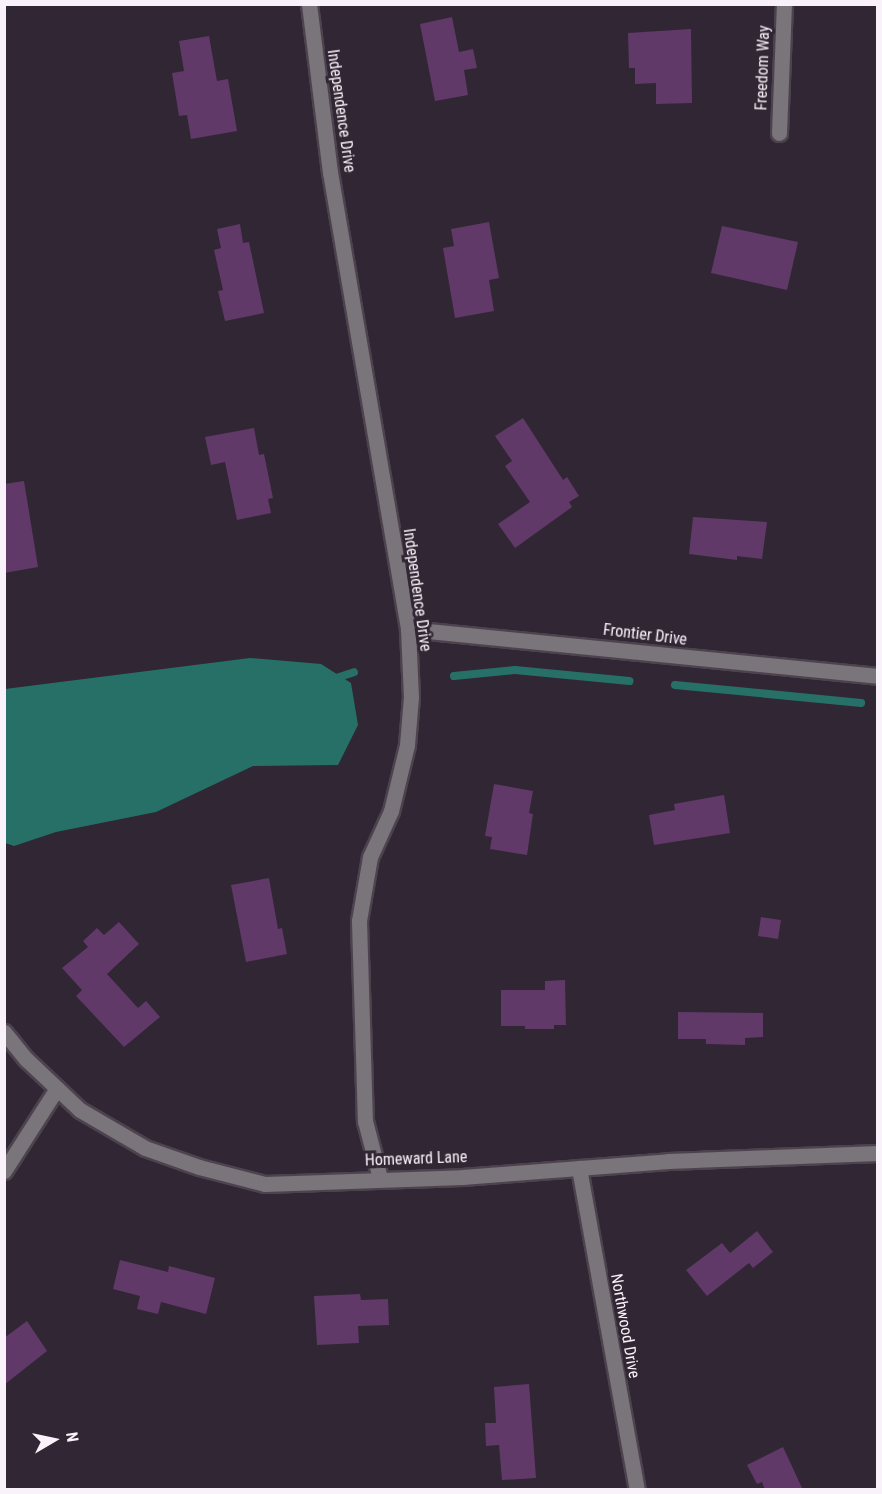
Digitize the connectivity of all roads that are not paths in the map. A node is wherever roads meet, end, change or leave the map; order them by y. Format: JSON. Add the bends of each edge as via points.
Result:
{"nodes":[{"id":1,"x":309,"y":4,"type":"edge"},
{"id":2,"x":784,"y":4,"type":"edge"},
{"id":3,"x":779,"y":133,"type":"dead end"},
{"id":4,"x":408,"y":629,"type":"junction"},
{"id":5,"x":878,"y":676,"type":"edge"},
{"id":6,"x":4,"y":1032,"type":"edge"},
{"id":7,"x":57,"y":1088,"type":"junction"},
{"id":8,"x":878,"y":1153,"type":"edge"},
{"id":9,"x":579,"y":1168,"type":"junction"},
{"id":10,"x":4,"y":1171,"type":"edge"},
{"id":11,"x":380,"y":1178,"type":"junction"},
{"id":12,"x":637,"y":1490,"type":"edge"}],
"edges":[{"from":1,"to":4,"type":"street","name":"Independence Drive","via":[[330,172]]},
{"from":2,"to":3,"type":"street","name":"Freedom Way"},
{"from":4,"to":5,"type":"street","name":"Frontier Drive"},
{"from":4,"to":11,"type":"street","name":"Independence Drive","via":[[411,697],[407,745],[391,811],[370,857],[359,921],[365,1121]]},
{"from":6,"to":7,"type":"street","name":"Homeward Lane"},
{"from":7,"to":10,"type":"street"},
{"from":7,"to":11,"type":"street","name":"Homeward Lane","via":[[80,1110],[146,1148],[199,1167],[265,1184]]},
{"from":8,"to":9,"type":"street","name":"Homeward Lane"},
{"from":9,"to":11,"type":"street","name":"Homeward Lane","via":[[462,1177]]},
{"from":9,"to":12,"type":"street","name":"Northwood Drive"}]}
